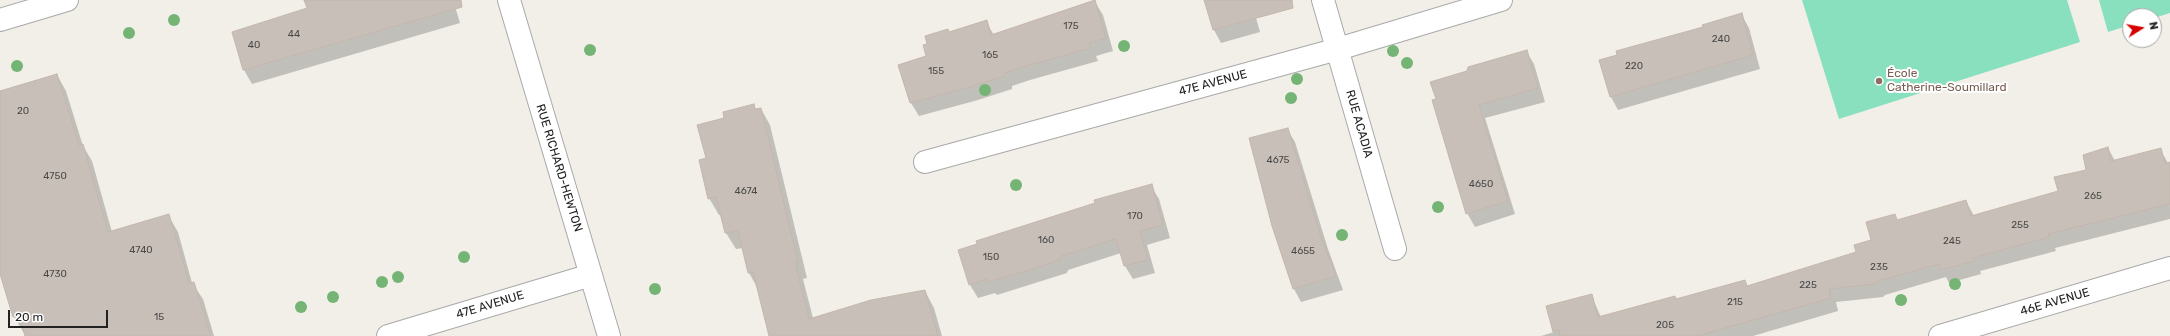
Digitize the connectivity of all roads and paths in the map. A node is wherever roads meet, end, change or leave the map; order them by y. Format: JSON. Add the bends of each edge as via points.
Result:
{"nodes":[{"id":1,"x":67,"y":0,"type":"edge"},
{"id":2,"x":509,"y":0,"type":"edge"},
{"id":3,"x":1323,"y":0,"type":"edge"},
{"id":4,"x":1501,"y":0,"type":"edge"},
{"id":5,"x":0,"y":20,"type":"edge"},
{"id":6,"x":1338,"y":49,"type":"junction"},
{"id":7,"x":924,"y":162,"type":"dead end"},
{"id":8,"x":1395,"y":249,"type":"dead end"},
{"id":9,"x":2170,"y":268,"type":"edge"},
{"id":10,"x":591,"y":275,"type":"junction"},
{"id":11,"x":388,"y":336,"type":"edge"},
{"id":12,"x":609,"y":336,"type":"edge"},
{"id":13,"x":1940,"y":336,"type":"edge"}],
"edges":[{"from":1,"to":5,"type":"street"},
{"from":2,"to":10,"type":"street","name":"RUE RICHARD-HEWTON"},
{"from":3,"to":6,"type":"street","name":"RUE ACADIA"},
{"from":4,"to":6,"type":"street","name":"47E AVENUE"},
{"from":6,"to":7,"type":"street","name":"47E AVENUE"},
{"from":6,"to":8,"type":"street","name":"RUE ACADIA"},
{"from":9,"to":13,"type":"street","name":"46E AVENUE"},
{"from":10,"to":11,"type":"street","name":"47E AVENUE"},
{"from":10,"to":12,"type":"street","name":"RUE RICHARD-HEWTON"}]}
